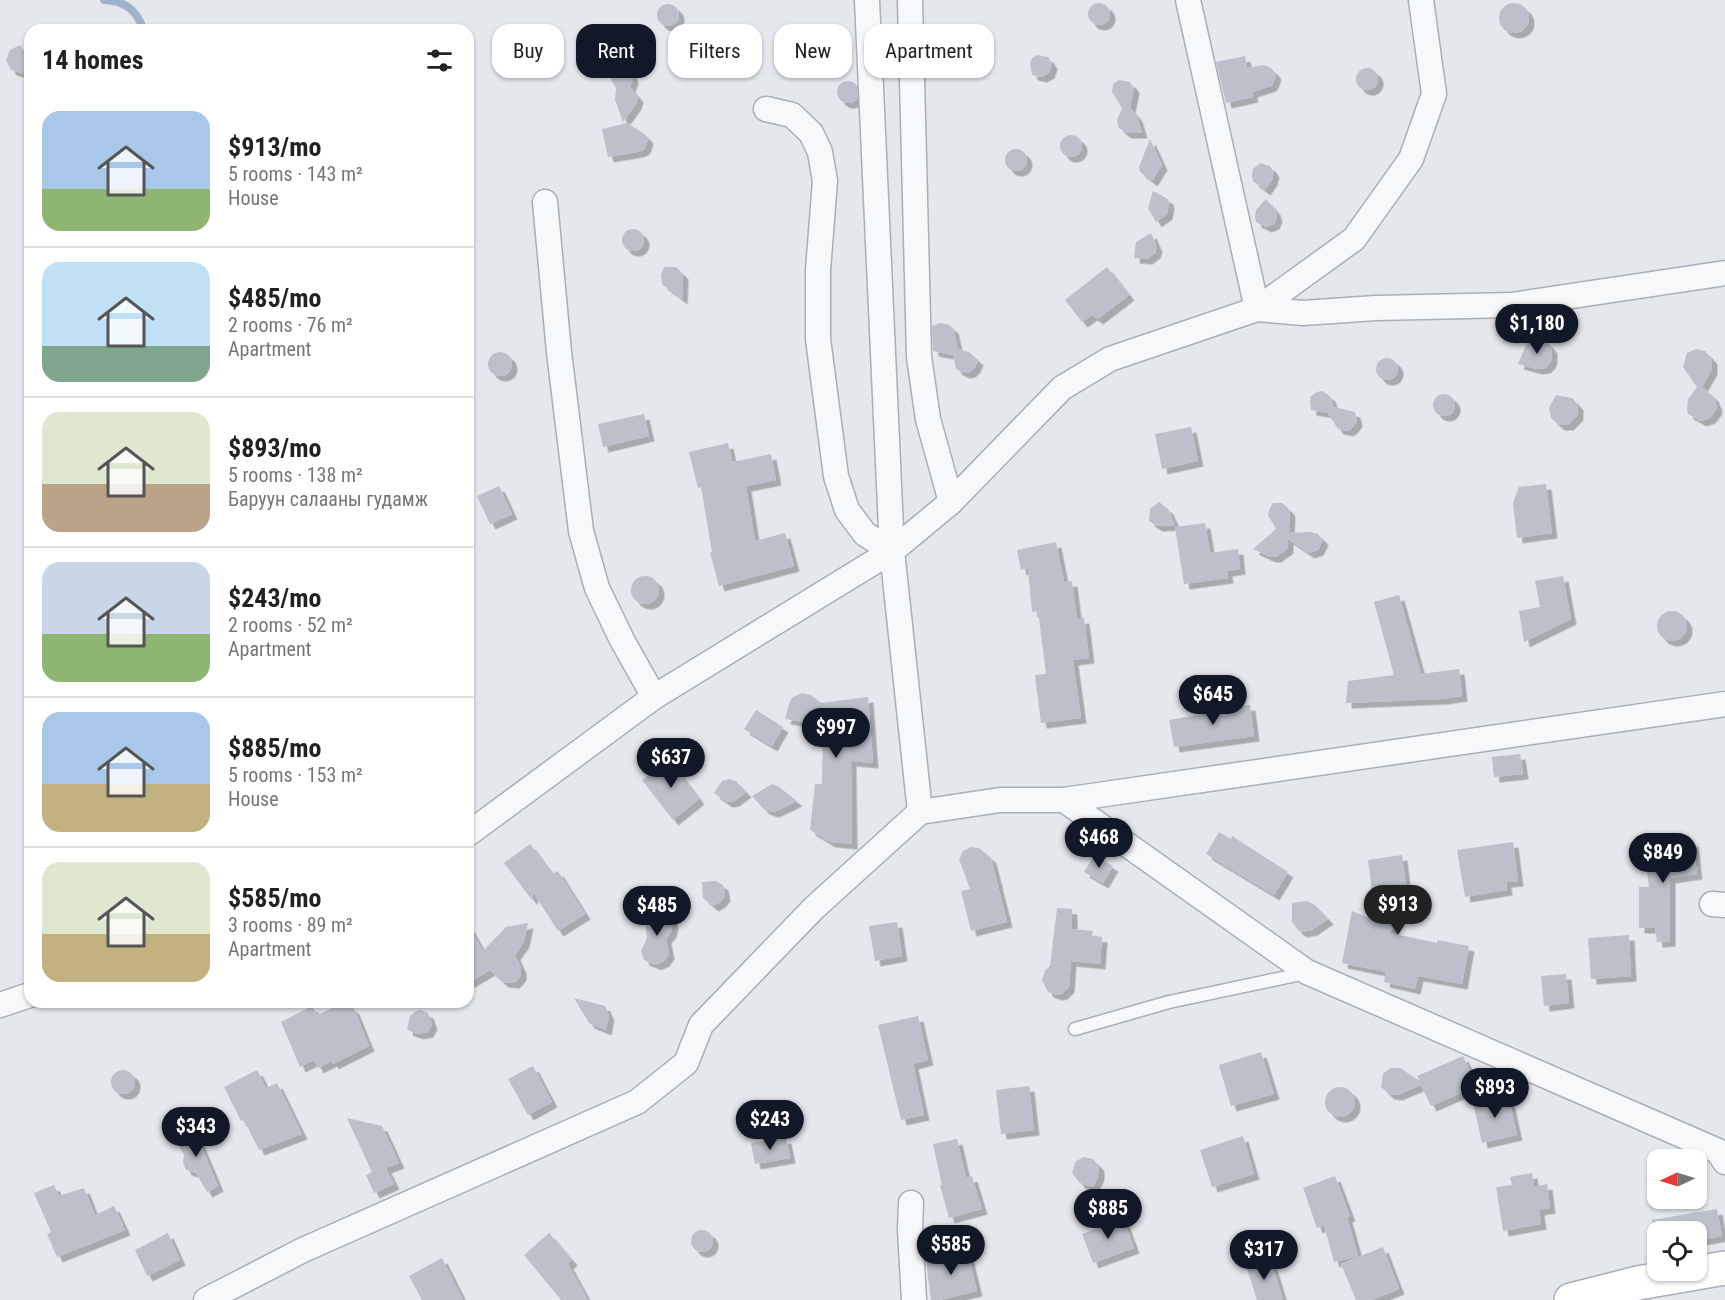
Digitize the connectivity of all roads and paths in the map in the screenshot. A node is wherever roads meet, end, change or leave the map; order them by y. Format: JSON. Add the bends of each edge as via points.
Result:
{"nodes":[{"id":1,"x":867,"y":0,"type":"edge"},
{"id":2,"x":910,"y":0,"type":"edge"},
{"id":3,"x":1188,"y":0,"type":"edge"},
{"id":4,"x":1421,"y":0,"type":"edge"},
{"id":5,"x":766,"y":109,"type":"dead end"},
{"id":6,"x":545,"y":202,"type":"dead end"},
{"id":7,"x":1725,"y":273,"type":"edge"},
{"id":8,"x":1257,"y":309,"type":"junction"},
{"id":9,"x":951,"y":502,"type":"junction"},
{"id":10,"x":892,"y":551,"type":"junction"},
{"id":11,"x":654,"y":697,"type":"junction"},
{"id":12,"x":1725,"y":704,"type":"edge"},
{"id":13,"x":1064,"y":800,"type":"junction"},
{"id":14,"x":920,"y":812,"type":"junction"},
{"id":15,"x":474,"y":830,"type":"edge"},
{"id":16,"x":1307,"y":972,"type":"junction"},
{"id":17,"x":24,"y":997,"type":"edge"},
{"id":18,"x":0,"y":1005,"type":"edge"},
{"id":19,"x":1075,"y":1029,"type":"dead end"},
{"id":20,"x":1725,"y":1162,"type":"edge"},
{"id":21,"x":911,"y":1203,"type":"dead end"},
{"id":22,"x":1725,"y":1268,"type":"edge"},
{"id":23,"x":206,"y":1300,"type":"edge"},
{"id":24,"x":914,"y":1300,"type":"edge"},
{"id":25,"x":1571,"y":1300,"type":"edge"}],
"edges":[{"from":1,"to":10,"type":"street"},
{"from":2,"to":9,"type":"street","via":[[919,357],[928,419]]},
{"from":3,"to":8,"type":"street"},
{"from":4,"to":8,"type":"street","via":[[1434,94],[1410,159],[1354,239]]},
{"from":5,"to":10,"type":"street","via":[[792,115],[811,133],[820,153],[825,181],[818,270],[818,339],[836,476],[847,510],[864,534]]},
{"from":6,"to":11,"type":"street","via":[[581,531],[597,588]]},
{"from":7,"to":8,"type":"street","via":[[1512,305],[1303,313]]},
{"from":8,"to":9,"type":"street","via":[[1110,359],[1062,388]]},
{"from":9,"to":10,"type":"street"},
{"from":10,"to":11,"type":"street"},
{"from":10,"to":14,"type":"street"},
{"from":11,"to":15,"type":"street"},
{"from":12,"to":13,"type":"street"},
{"from":13,"to":14,"type":"street","via":[[1000,800]]},
{"from":13,"to":16,"type":"street"},
{"from":14,"to":23,"type":"street","via":[[814,908],[701,1025],[686,1064],[637,1102],[303,1250]]},
{"from":16,"to":19,"type":"lane","via":[[1169,1002]]},
{"from":16,"to":20,"type":"street","via":[[1718,1151]]},
{"from":17,"to":18,"type":"street"},
{"from":21,"to":24,"type":"street"},
{"from":22,"to":25,"type":"main road","via":[[1638,1283]]}]}
